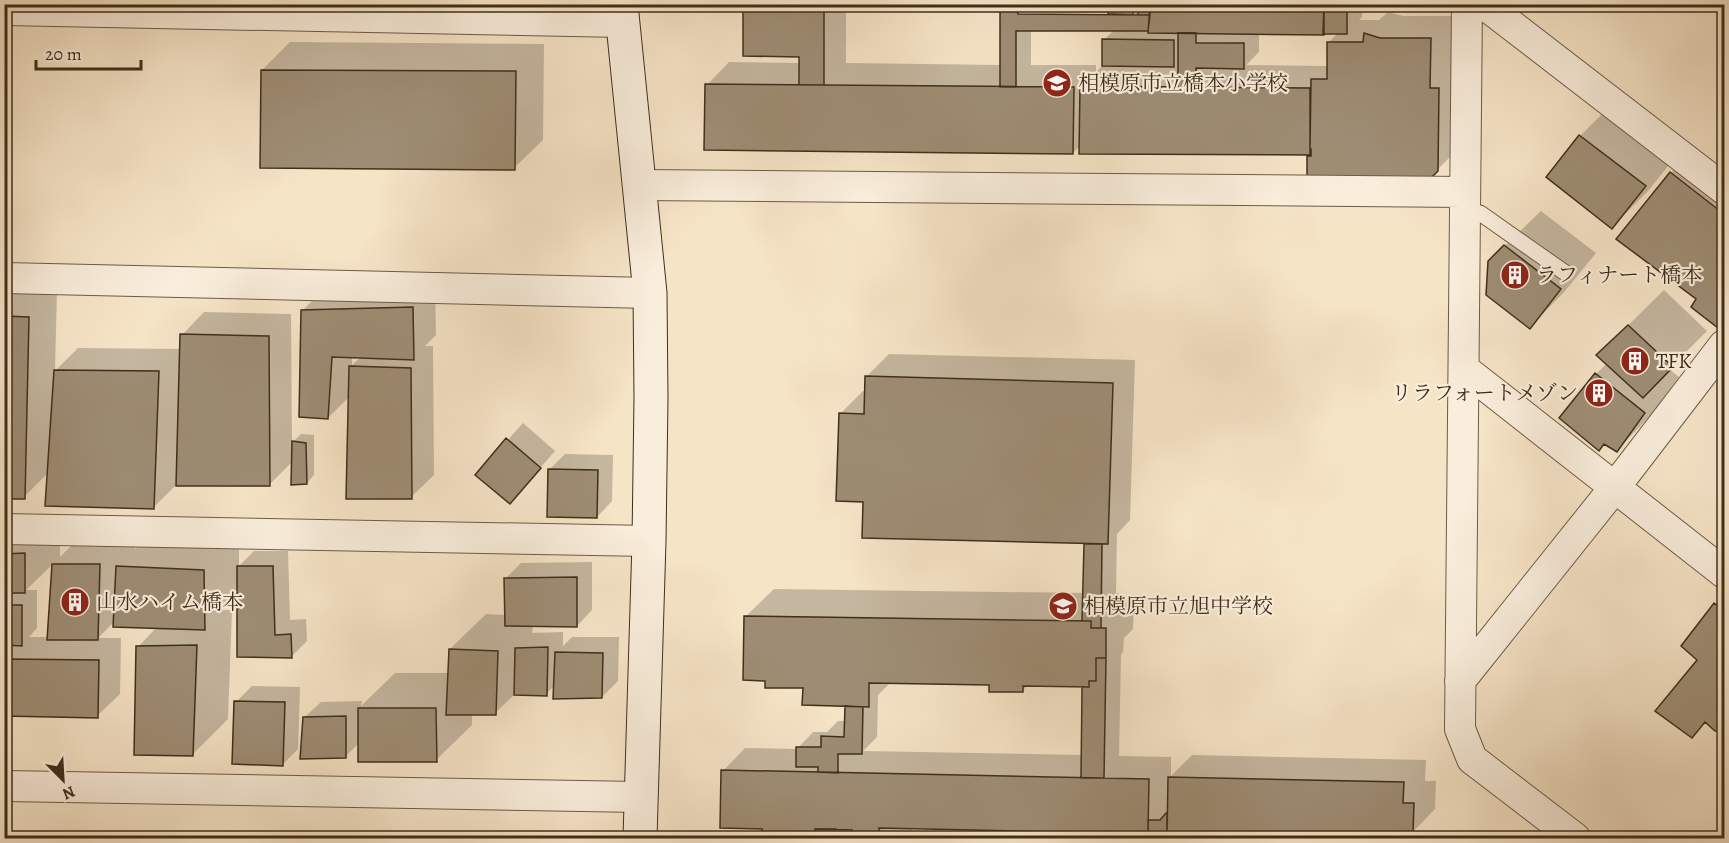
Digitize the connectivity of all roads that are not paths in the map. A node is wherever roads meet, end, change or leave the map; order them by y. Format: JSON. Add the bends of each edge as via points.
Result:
{"nodes":[{"id":1,"x":1467,"y":4,"type":"edge"},
{"id":2,"x":1484,"y":4,"type":"edge"},
{"id":3,"x":4,"y":10,"type":"edge"},
{"id":4,"x":622,"y":13,"type":"edge"},
{"id":5,"x":639,"y":185,"type":"junction"},
{"id":6,"x":1725,"y":189,"type":"edge"},
{"id":7,"x":1465,"y":201,"type":"junction"},
{"id":8,"x":1564,"y":272,"type":"dead end"},
{"id":9,"x":4,"y":278,"type":"edge"},
{"id":10,"x":650,"y":293,"type":"junction"},
{"id":11,"x":1725,"y":345,"type":"edge"},
{"id":12,"x":1464,"y":369,"type":"junction"},
{"id":13,"x":1615,"y":487,"type":"junction"},
{"id":14,"x":4,"y":529,"type":"edge"},
{"id":15,"x":649,"y":541,"type":"junction"},
{"id":16,"x":1725,"y":573,"type":"edge"},
{"id":17,"x":1460,"y":681,"type":"junction"},
{"id":18,"x":4,"y":786,"type":"edge"},
{"id":19,"x":640,"y":797,"type":"junction"},
{"id":20,"x":640,"y":838,"type":"edge"},
{"id":21,"x":1575,"y":838,"type":"edge"}],
"edges":[{"from":1,"to":7,"type":"street"},
{"from":2,"to":6,"type":"street"},
{"from":3,"to":4,"type":"street"},
{"from":4,"to":5,"type":"street"},
{"from":5,"to":7,"type":"street"},
{"from":5,"to":10,"type":"street"},
{"from":7,"to":8,"type":"lane"},
{"from":7,"to":12,"type":"street"},
{"from":9,"to":10,"type":"street"},
{"from":10,"to":15,"type":"street"},
{"from":11,"to":13,"type":"street"},
{"from":12,"to":13,"type":"street"},
{"from":12,"to":17,"type":"street"},
{"from":13,"to":16,"type":"street"},
{"from":13,"to":17,"type":"street"},
{"from":14,"to":15,"type":"street"},
{"from":15,"to":19,"type":"street"},
{"from":17,"to":21,"type":"street","via":[[1460,729],[1472,759]]},
{"from":18,"to":19,"type":"street"},
{"from":19,"to":20,"type":"street"}]}
